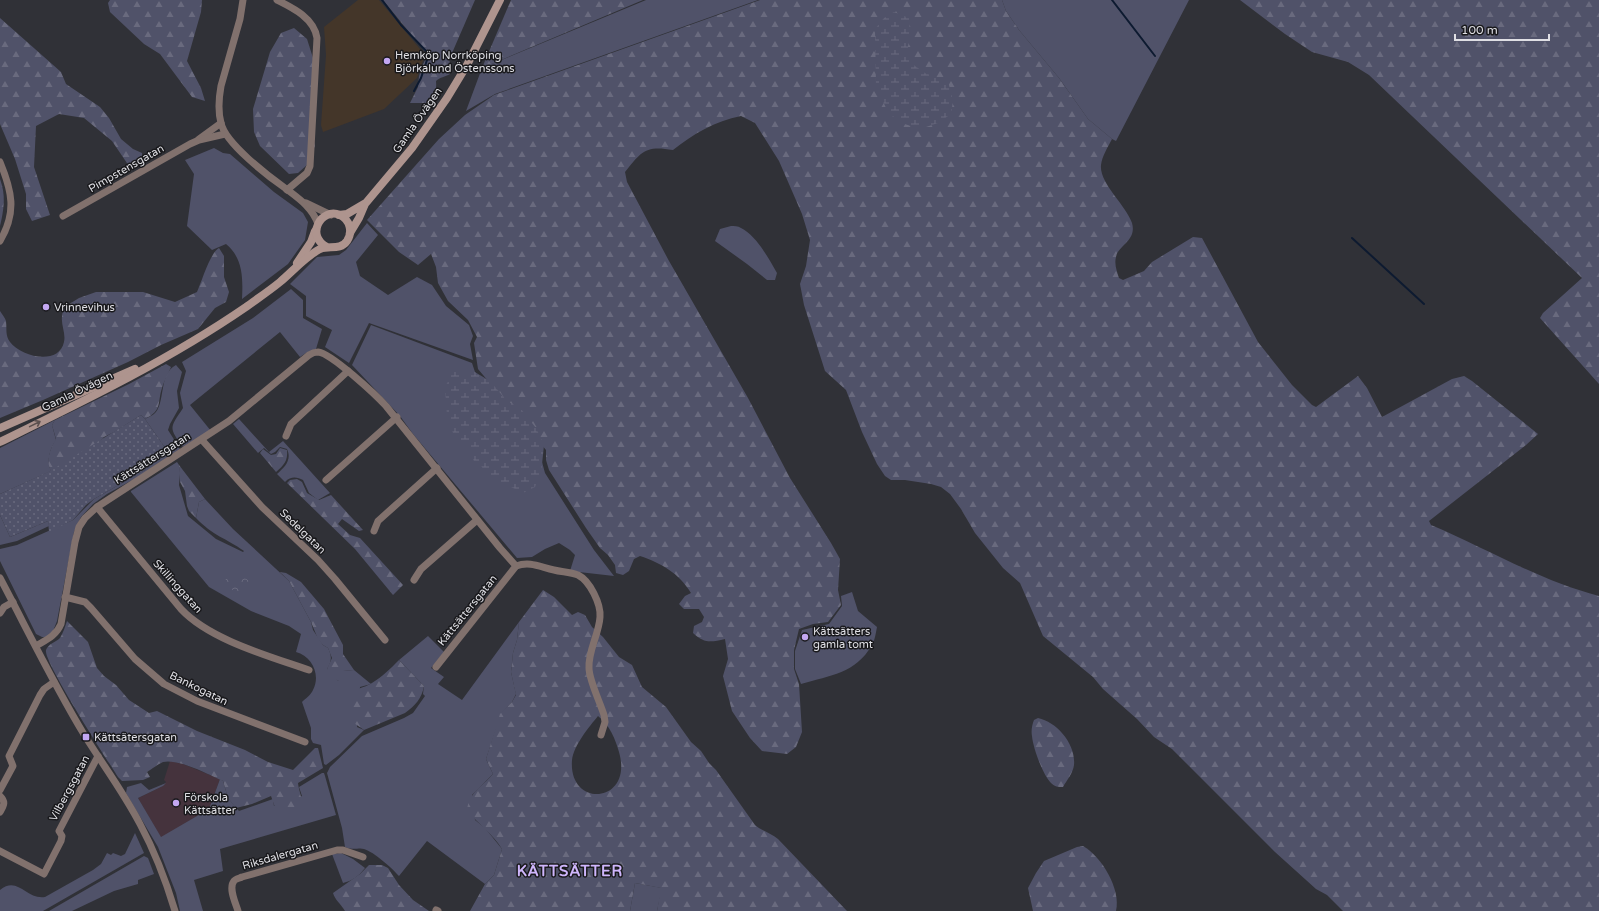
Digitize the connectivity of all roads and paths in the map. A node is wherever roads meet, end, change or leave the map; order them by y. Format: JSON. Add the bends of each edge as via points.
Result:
{"nodes":[{"id":1,"x":243,"y":0,"type":"edge"},
{"id":2,"x":277,"y":0,"type":"edge"},
{"id":3,"x":500,"y":0,"type":"edge"},
{"id":4,"x":221,"y":123,"type":"junction"},
{"id":5,"x":225,"y":134,"type":"junction"},
{"id":6,"x":199,"y":140,"type":"junction"},
{"id":7,"x":0,"y":162,"type":"edge"},
{"id":8,"x":287,"y":190,"type":"junction"},
{"id":9,"x":303,"y":202,"type":"junction"},
{"id":10,"x":365,"y":204,"type":"junction"},
{"id":11,"x":335,"y":215,"type":"junction"},
{"id":12,"x":63,"y":216,"type":"dead end"},
{"id":13,"x":317,"y":227,"type":"junction"},
{"id":14,"x":350,"y":232,"type":"junction"},
{"id":15,"x":0,"y":241,"type":"edge"},
{"id":16,"x":327,"y":247,"type":"junction"},
{"id":17,"x":288,"y":275,"type":"junction"},
{"id":18,"x":162,"y":358,"type":"junction"},
{"id":19,"x":348,"y":371,"type":"junction"},
{"id":20,"x":396,"y":417,"type":"junction"},
{"id":21,"x":0,"y":428,"type":"edge"},
{"id":22,"x":286,"y":436,"type":"dead end"},
{"id":23,"x":202,"y":440,"type":"junction"},
{"id":24,"x":0,"y":442,"type":"edge"},
{"id":25,"x":437,"y":468,"type":"junction"},
{"id":26,"x":326,"y":480,"type":"dead end"},
{"id":27,"x":97,"y":507,"type":"junction"},
{"id":28,"x":477,"y":520,"type":"junction"},
{"id":29,"x":374,"y":531,"type":"dead end"},
{"id":30,"x":516,"y":566,"type":"junction"},
{"id":31,"x":0,"y":578,"type":"edge"},
{"id":32,"x":414,"y":580,"type":"dead end"},
{"id":33,"x":65,"y":597,"type":"junction"},
{"id":34,"x":13,"y":602,"type":"junction"},
{"id":35,"x":0,"y":613,"type":"edge"},
{"id":36,"x":385,"y":640,"type":"dead end"},
{"id":37,"x":36,"y":646,"type":"junction"},
{"id":38,"x":436,"y":667,"type":"dead end"},
{"id":39,"x":309,"y":670,"type":"dead end"},
{"id":40,"x":54,"y":682,"type":"junction"},
{"id":41,"x":601,"y":735,"type":"dead end"},
{"id":42,"x":305,"y":742,"type":"dead end"},
{"id":43,"x":98,"y":756,"type":"junction"},
{"id":44,"x":0,"y":790,"type":"edge"},
{"id":45,"x":0,"y":796,"type":"edge"},
{"id":46,"x":0,"y":812,"type":"edge"},
{"id":47,"x":0,"y":851,"type":"edge"},
{"id":48,"x":363,"y":857,"type":"dead end"},
{"id":49,"x":176,"y":911,"type":"edge"},
{"id":50,"x":238,"y":911,"type":"edge"}],
"edges":[{"from":1,"to":4,"type":"street","via":[[221,86]]},
{"from":2,"to":8,"type":"street","via":[[311,22],[317,38],[310,166],[307,173]]},
{"from":3,"to":10,"type":"main road","name":"Gamla Övägen","via":[[467,65],[428,126]]},
{"from":4,"to":5,"type":"street"},
{"from":4,"to":6,"type":"street","name":"Pimpstensgatan"},
{"from":5,"to":6,"type":"street","name":"Pimpstensgatan"},
{"from":5,"to":8,"type":"street","via":[[252,162]]},
{"from":6,"to":12,"type":"street","name":"Pimpstensgatan"},
{"from":7,"to":15,"type":"street","via":[[11,199],[11,215]]},
{"from":8,"to":9,"type":"street"},
{"from":9,"to":11,"type":"street"},
{"from":9,"to":13,"type":"street","via":[[310,210]]},
{"from":10,"to":11,"type":"main road","name":"Gamla Övägen","via":[[348,214]]},
{"from":10,"to":14,"type":"main road","name":"Gamla Övägen"},
{"from":11,"to":13,"type":"main road","name":"Gamla Övägen","via":[[322,218]]},
{"from":11,"to":14,"type":"main road","via":[[343,217],[349,224]]},
{"from":13,"to":16,"type":"main road","via":[[318,239]]},
{"from":13,"to":17,"type":"main road","name":"Gamla Övägen","via":[[311,242]]},
{"from":14,"to":16,"type":"main road","name":"Gamla Övägen","via":[[344,244],[336,248]]},
{"from":16,"to":17,"type":"main road","name":"Gamla Övägen","via":[[314,253]]},
{"from":17,"to":18,"type":"main road","name":"Gamla Övägen","via":[[218,325]]},
{"from":18,"to":21,"type":"main road","name":"Gamla Övägen"},
{"from":24,"to":18,"type":"main road","name":"Gamla Övägen","one_way":true,"via":[[113,386]]},
{"from":19,"to":20,"type":"street","name":"Kättsättersgatan"},
{"from":19,"to":22,"type":"street","via":[[291,424]]},
{"from":19,"to":23,"type":"street","name":"Kättsättersgatan","via":[[325,355],[314,352],[238,415]]},
{"from":20,"to":25,"type":"street","name":"Kättsättersgatan"},
{"from":20,"to":26,"type":"street"},
{"from":23,"to":27,"type":"street","name":"Kättsättersgatan"},
{"from":23,"to":36,"type":"street","name":"Sedelgatan","via":[[262,507],[318,560]]},
{"from":25,"to":28,"type":"street","name":"Kättsättersgatan"},
{"from":25,"to":29,"type":"street","via":[[378,521]]},
{"from":27,"to":33,"type":"street","name":"Kättsättersgatan","via":[[79,527]]},
{"from":27,"to":39,"type":"street","name":"Skillinggatan","via":[[181,609],[197,623],[221,637]]},
{"from":28,"to":30,"type":"street","name":"Kättsättersgatan"},
{"from":28,"to":32,"type":"street","via":[[421,569]]},
{"from":30,"to":38,"type":"street","name":"Kättsättersgatan"},
{"from":30,"to":41,"type":"street","via":[[524,563],[535,564],[542,568],[579,576],[589,586],[600,607],[589,668],[604,714]]},
{"from":31,"to":34,"type":"street","name":"Vilbergsgatan"},
{"from":33,"to":37,"type":"street","name":"Kättsättersgatan","via":[[58,630]]},
{"from":33,"to":42,"type":"street","name":"Bankogatan","via":[[85,602],[135,659],[164,684],[197,701]]},
{"from":34,"to":35,"type":"street"},
{"from":34,"to":37,"type":"street","name":"Vilbergsgatan"},
{"from":37,"to":40,"type":"street","name":"Vilbergsgatan"},
{"from":40,"to":43,"type":"street","name":"Vilbergsgatan"},
{"from":40,"to":44,"type":"street","via":[[40,694],[9,756],[13,766]]},
{"from":43,"to":47,"type":"street","name":"Vilbergsgatan","via":[[59,831],[61,841],[44,874]]},
{"from":43,"to":49,"type":"street","name":"Vilbergsgatan","via":[[153,849]]},
{"from":45,"to":46,"type":"street","via":[[4,804]]},
{"from":48,"to":50,"type":"street","name":"Riksdalergatan","via":[[337,850],[242,876],[232,884]]}]}
